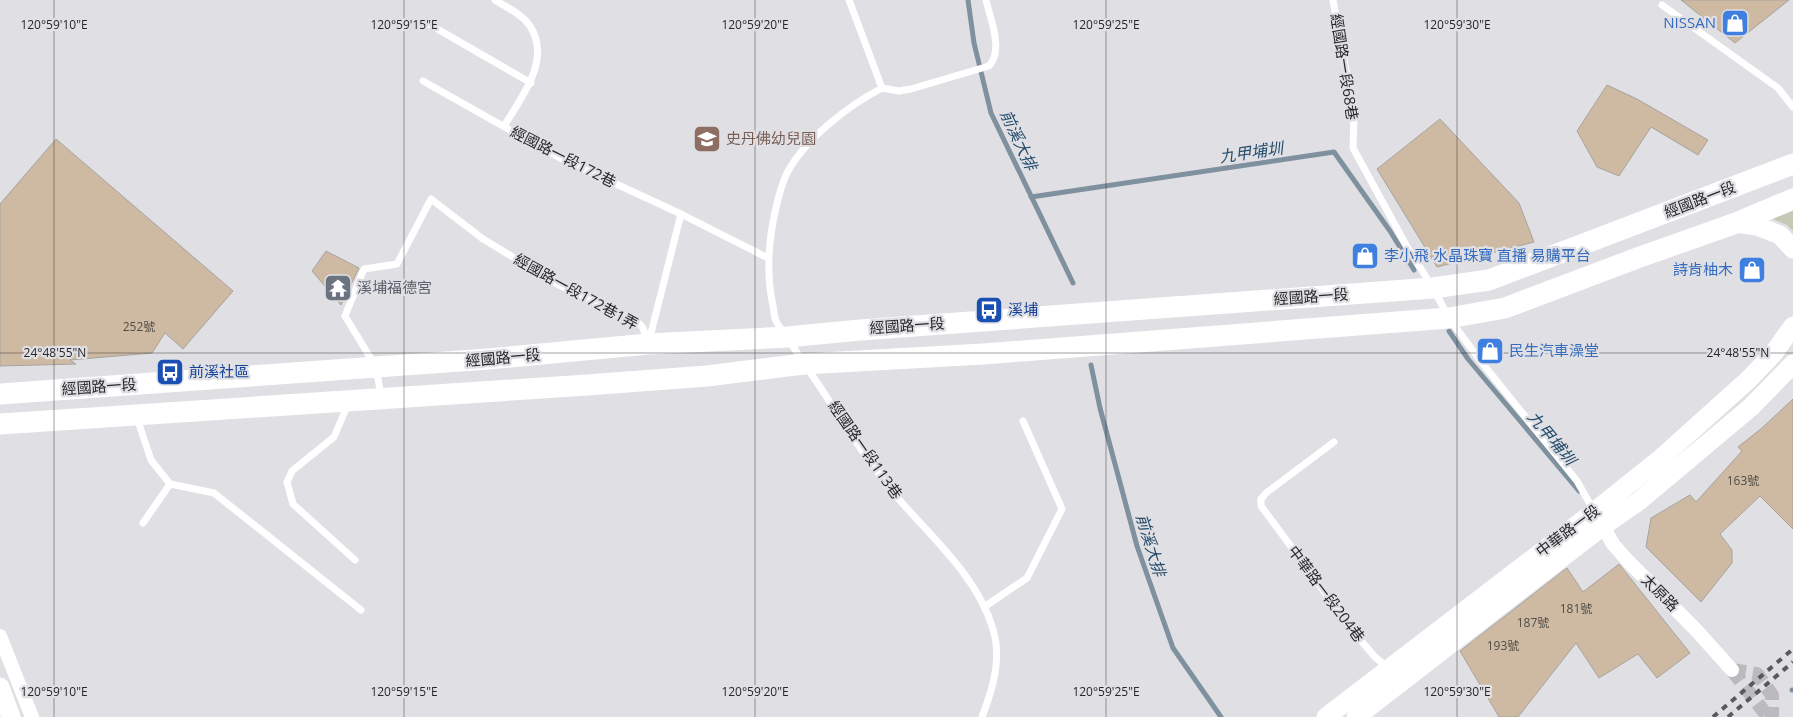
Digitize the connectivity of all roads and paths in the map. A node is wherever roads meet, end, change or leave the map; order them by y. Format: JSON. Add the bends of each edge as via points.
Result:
{"nodes":[{"id":1,"x":495,"y":0,"type":"edge"},
{"id":2,"x":849,"y":0,"type":"edge"},
{"id":3,"x":986,"y":0,"type":"edge"},
{"id":4,"x":1333,"y":0,"type":"edge"},
{"id":5,"x":1662,"y":5,"type":"dead end"},
{"id":6,"x":427,"y":23,"type":"dead end"},
{"id":7,"x":423,"y":81,"type":"dead end"},
{"id":8,"x":531,"y":83,"type":"junction"},
{"id":9,"x":882,"y":88,"type":"junction"},
{"id":10,"x":1793,"y":107,"type":"edge"},
{"id":11,"x":504,"y":126,"type":"junction"},
{"id":12,"x":1793,"y":164,"type":"edge"},
{"id":13,"x":1793,"y":199,"type":"edge"},
{"id":14,"x":680,"y":214,"type":"junction"},
{"id":15,"x":1736,"y":223,"type":"junction"},
{"id":16,"x":1793,"y":249,"type":"edge"},
{"id":17,"x":768,"y":258,"type":"junction"},
{"id":18,"x":1433,"y":288,"type":"junction"},
{"id":19,"x":1449,"y":318,"type":"junction"},
{"id":20,"x":1793,"y":326,"type":"edge"},
{"id":21,"x":787,"y":337,"type":"junction"},
{"id":22,"x":648,"y":344,"type":"junction"},
{"id":23,"x":804,"y":364,"type":"junction"},
{"id":24,"x":1793,"y":364,"type":"edge"},
{"id":25,"x":376,"y":367,"type":"junction"},
{"id":26,"x":0,"y":394,"type":"edge"},
{"id":27,"x":381,"y":399,"type":"junction"},
{"id":28,"x":349,"y":402,"type":"junction"},
{"id":29,"x":136,"y":415,"type":"junction"},
{"id":30,"x":1023,"y":421,"type":"dead end"},
{"id":31,"x":0,"y":424,"type":"edge"},
{"id":32,"x":1334,"y":442,"type":"dead end"},
{"id":33,"x":170,"y":484,"type":"junction"},
{"id":34,"x":1599,"y":519,"type":"junction"},
{"id":35,"x":143,"y":524,"type":"dead end"},
{"id":36,"x":355,"y":560,"type":"dead end"},
{"id":37,"x":984,"y":607,"type":"junction"},
{"id":38,"x":360,"y":610,"type":"dead end"},
{"id":39,"x":0,"y":636,"type":"edge"},
{"id":40,"x":1732,"y":670,"type":"dead end"},
{"id":41,"x":1394,"y":676,"type":"junction"},
{"id":42,"x":0,"y":687,"type":"edge"},
{"id":43,"x":11,"y":717,"type":"edge"},
{"id":44,"x":32,"y":717,"type":"edge"},
{"id":45,"x":982,"y":717,"type":"edge"},
{"id":46,"x":1326,"y":717,"type":"edge"},
{"id":47,"x":1356,"y":717,"type":"edge"}],
"edges":[{"from":1,"to":8,"type":"lane","name":"經國路一段172巷","via":[[529,25],[536,40]]},
{"from":2,"to":9,"type":"lane"},
{"from":3,"to":9,"type":"lane","via":[[996,51],[989,66],[911,89]]},
{"from":4,"to":18,"type":"lane","name":"經國路一段68巷","via":[[1354,113],[1353,148]]},
{"from":5,"to":10,"type":"lane","via":[[1778,88]]},
{"from":6,"to":8,"type":"lane"},
{"from":7,"to":11,"type":"lane"},
{"from":8,"to":11,"type":"lane","name":"經國路一段172巷"},
{"from":9,"to":17,"type":"lane","name":"經國路一段113巷","via":[[818,134],[787,172],[772,228]]},
{"from":11,"to":14,"type":"lane","name":"經國路一段172巷","via":[[560,158]]},
{"from":12,"to":18,"type":"main road","name":"經國路一段","via":[[1489,280]]},
{"from":13,"to":15,"type":"main road","name":"經國路一段"},
{"from":14,"to":17,"type":"lane","name":"經國路一段172巷"},
{"from":14,"to":22,"type":"lane"},
{"from":15,"to":16,"type":"street","via":[[1757,226],[1780,235]]},
{"from":15,"to":19,"type":"main road","name":"經國路一段","via":[[1505,308]]},
{"from":17,"to":21,"type":"lane","name":"經國路一段113巷","via":[[776,320]]},
{"from":18,"to":19,"type":"lane","name":"經國路一段68巷"},
{"from":18,"to":21,"type":"main road","name":"經國路一段"},
{"from":19,"to":23,"type":"main road","name":"經國路一段","via":[[983,354]]},
{"from":19,"to":34,"type":"lane","name":"經國路一段68巷","via":[[1577,481]]},
{"from":20,"to":34,"type":"street","name":"中華路一段","via":[[1773,354],[1748,380]]},
{"from":21,"to":22,"type":"main road","name":"經國路一段"},
{"from":21,"to":23,"type":"lane","name":"經國路一段113巷"},
{"from":22,"to":25,"type":"main road","name":"經國路一段"},
{"from":22,"to":25,"type":"lane","name":"經國路一段172巷1弄","via":[[638,322],[558,285],[482,239],[430,199],[397,264],[364,270],[345,316]]},
{"from":23,"to":27,"type":"main road","name":"經國路一段","via":[[707,376]]},
{"from":23,"to":37,"type":"lane","name":"經國路一段113巷","via":[[885,484],[956,563]]},
{"from":24,"to":34,"type":"street","name":"中華路一段","via":[[1752,407],[1639,501]]},
{"from":25,"to":26,"type":"main road","name":"經國路一段"},
{"from":25,"to":27,"type":"lane","name":"經國路一段172巷1弄"},
{"from":27,"to":28,"type":"main road","name":"經國路一段"},
{"from":28,"to":29,"type":"main road","name":"經國路一段"},
{"from":28,"to":36,"type":"lane","via":[[334,437],[292,471],[287,482],[293,504]]},
{"from":29,"to":31,"type":"main road","name":"經國路一段"},
{"from":29,"to":33,"type":"lane","via":[[151,460]]},
{"from":30,"to":37,"type":"lane","via":[[1062,509],[1027,578]]},
{"from":32,"to":41,"type":"lane","name":"中華路一段204巷","via":[[1266,492],[1261,506],[1351,628]]},
{"from":33,"to":35,"type":"lane"},
{"from":33,"to":38,"type":"lane","via":[[214,493]]},
{"from":34,"to":40,"type":"street","name":"太原路","via":[[1612,544]]},
{"from":34,"to":41,"type":"street","name":"中華路一段"},
{"from":37,"to":45,"type":"lane","name":"經國路一段113巷","via":[[994,630],[998,657],[994,686]]},
{"from":39,"to":44,"type":"street"},
{"from":41,"to":46,"type":"street","name":"中華路一段"},
{"from":41,"to":47,"type":"street","name":"中華路一段"},
{"from":42,"to":43,"type":"street"}]}
